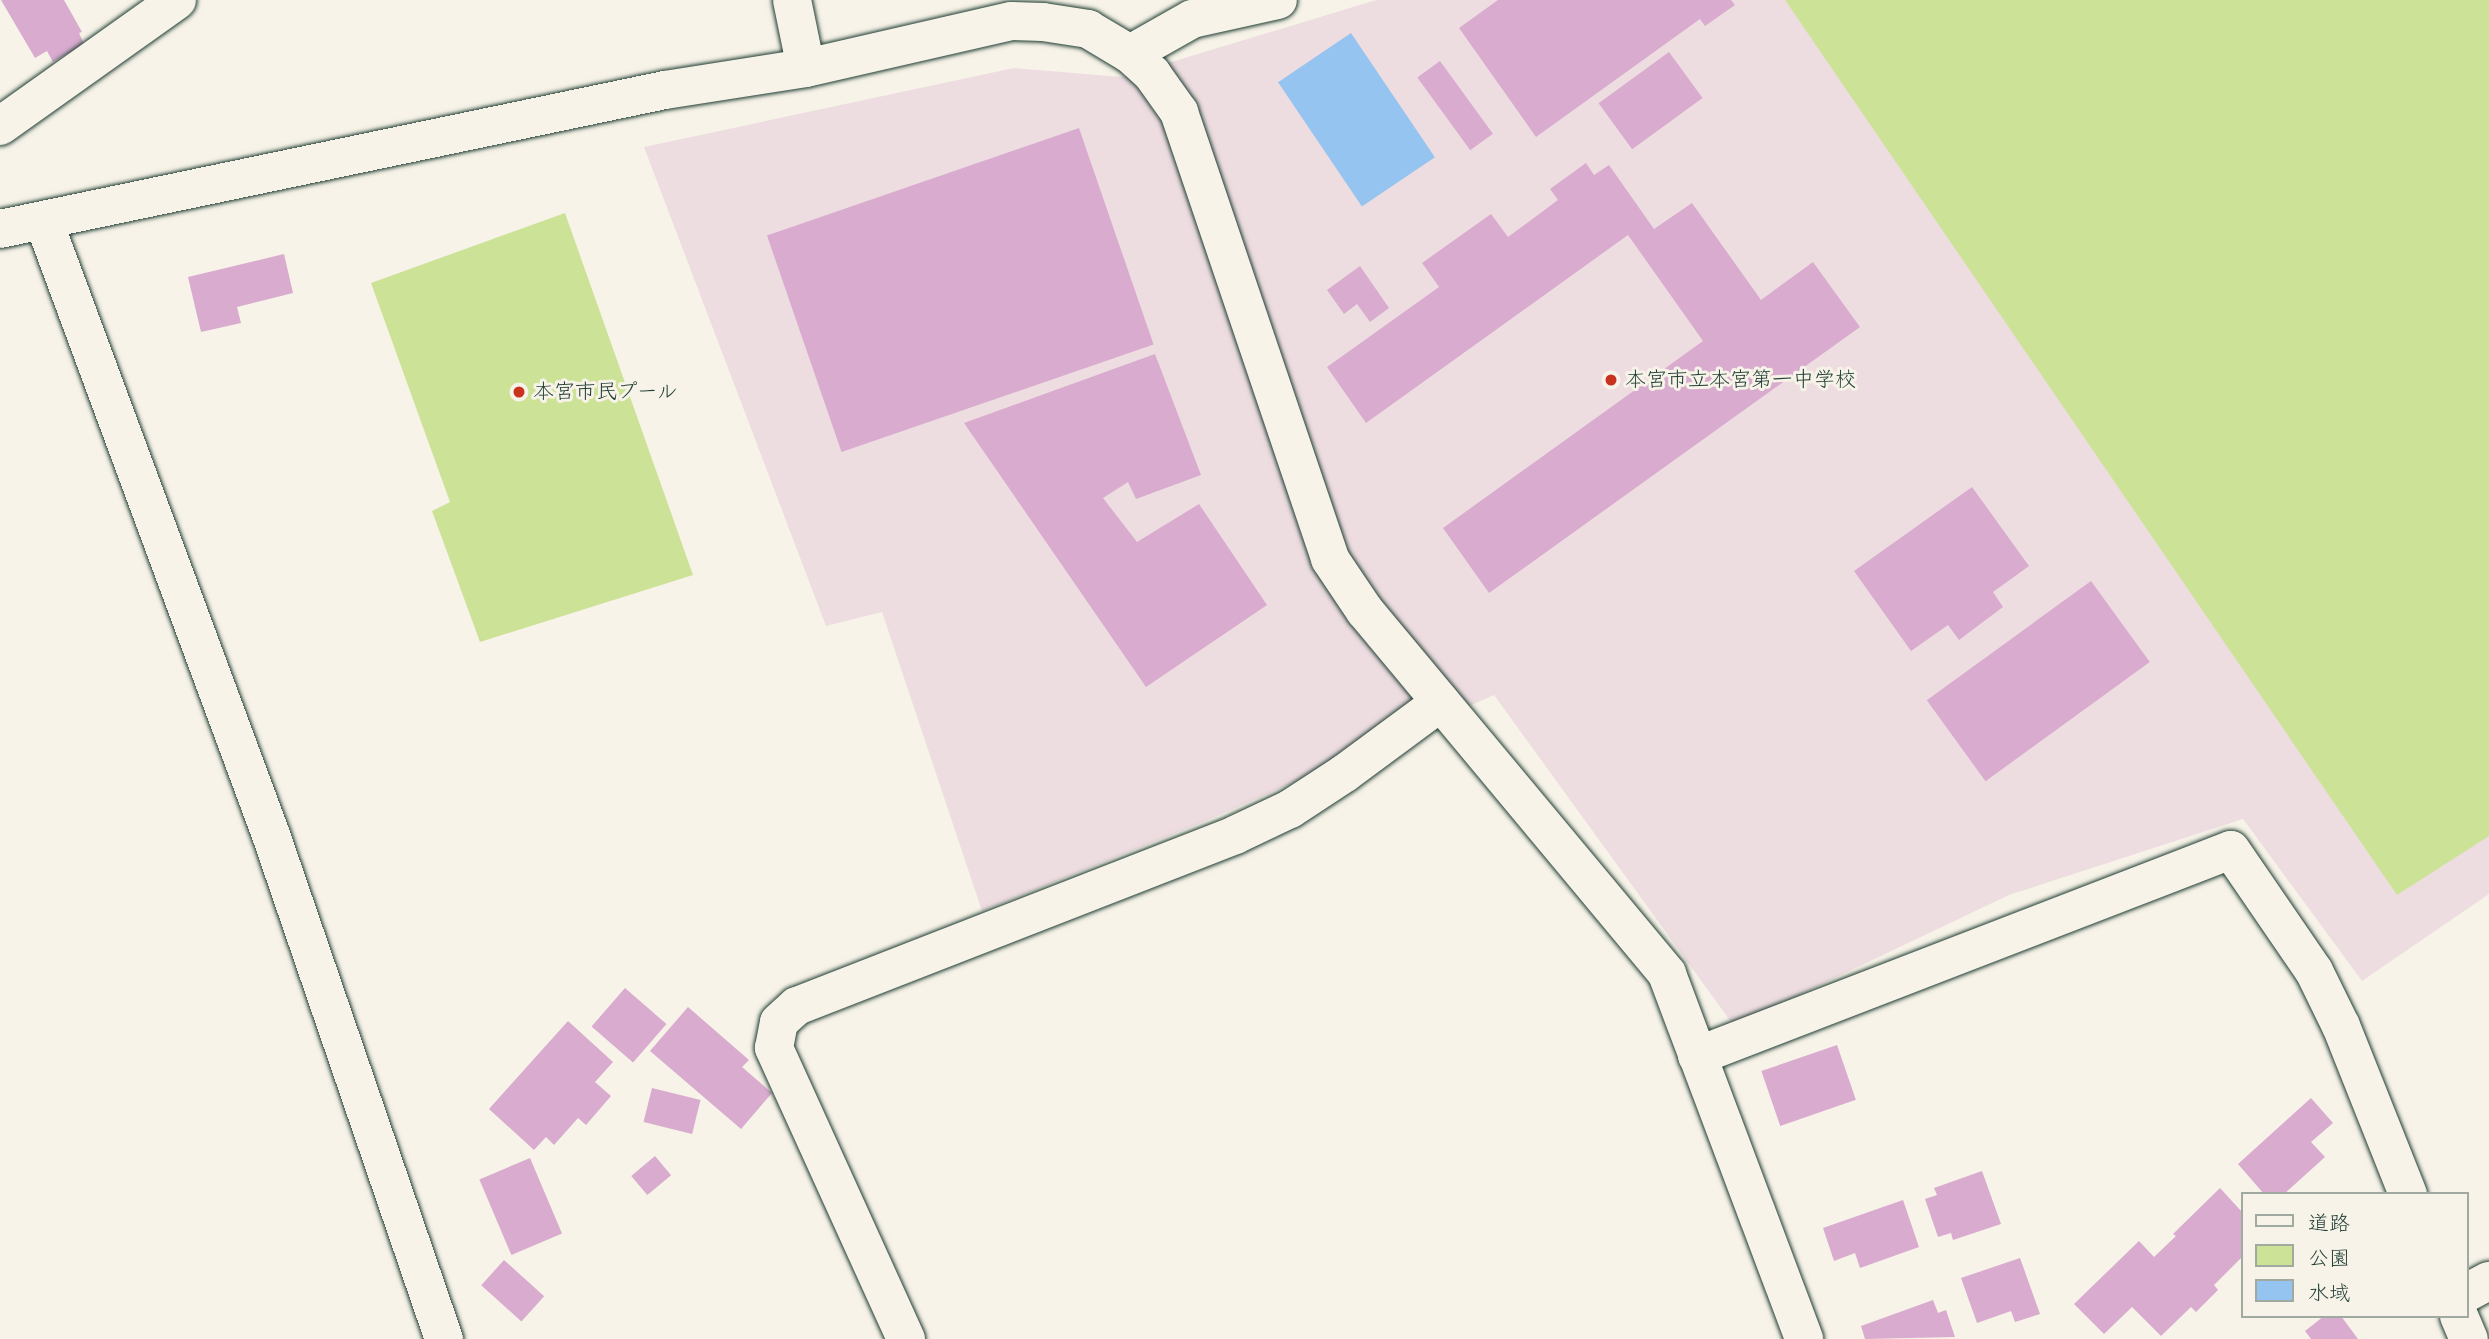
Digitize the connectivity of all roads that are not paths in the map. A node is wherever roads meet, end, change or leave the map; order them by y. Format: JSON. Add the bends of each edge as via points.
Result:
{"nodes":[{"id":1,"x":177,"y":0,"type":"edge"},
{"id":2,"x":792,"y":0,"type":"edge"},
{"id":3,"x":1278,"y":0,"type":"edge"},
{"id":4,"x":1130,"y":54,"type":"junction"},
{"id":5,"x":806,"y":68,"type":"junction"},
{"id":6,"x":0,"y":126,"type":"edge"},
{"id":7,"x":44,"y":222,"type":"junction"},
{"id":8,"x":0,"y":229,"type":"edge"},
{"id":9,"x":1441,"y":702,"type":"junction"},
{"id":10,"x":1697,"y":1056,"type":"junction"},
{"id":11,"x":2407,"y":1192,"type":"edge"},
{"id":12,"x":2489,"y":1281,"type":"edge"},
{"id":13,"x":2468,"y":1292,"type":"edge"},
{"id":14,"x":2460,"y":1318,"type":"edge"},
{"id":15,"x":444,"y":1339,"type":"edge"},
{"id":16,"x":906,"y":1339,"type":"edge"},
{"id":17,"x":1804,"y":1339,"type":"edge"},
{"id":18,"x":2469,"y":1339,"type":"edge"}],
"edges":[{"from":1,"to":6,"type":"street"},
{"from":2,"to":5,"type":"street"},
{"from":3,"to":4,"type":"street","via":[[1192,19]]},
{"from":4,"to":5,"type":"street","via":[[1088,29],[1012,21]]},
{"from":4,"to":9,"type":"street","via":[[1152,74],[1179,112],[1330,559],[1365,611]]},
{"from":5,"to":7,"type":"street","via":[[666,90]]},
{"from":7,"to":8,"type":"street"},
{"from":7,"to":15,"type":"street","via":[[271,835]]},
{"from":9,"to":10,"type":"street","via":[[1667,974]]},
{"from":9,"to":16,"type":"street","via":[[1290,809],[1235,835],[797,1006],[779,1022],[774,1048]]},
{"from":10,"to":11,"type":"street","via":[[2231,850],[2314,971],[2341,1026]]},
{"from":10,"to":17,"type":"street"},
{"from":12,"to":13,"type":"street"},
{"from":14,"to":18,"type":"street"}]}
